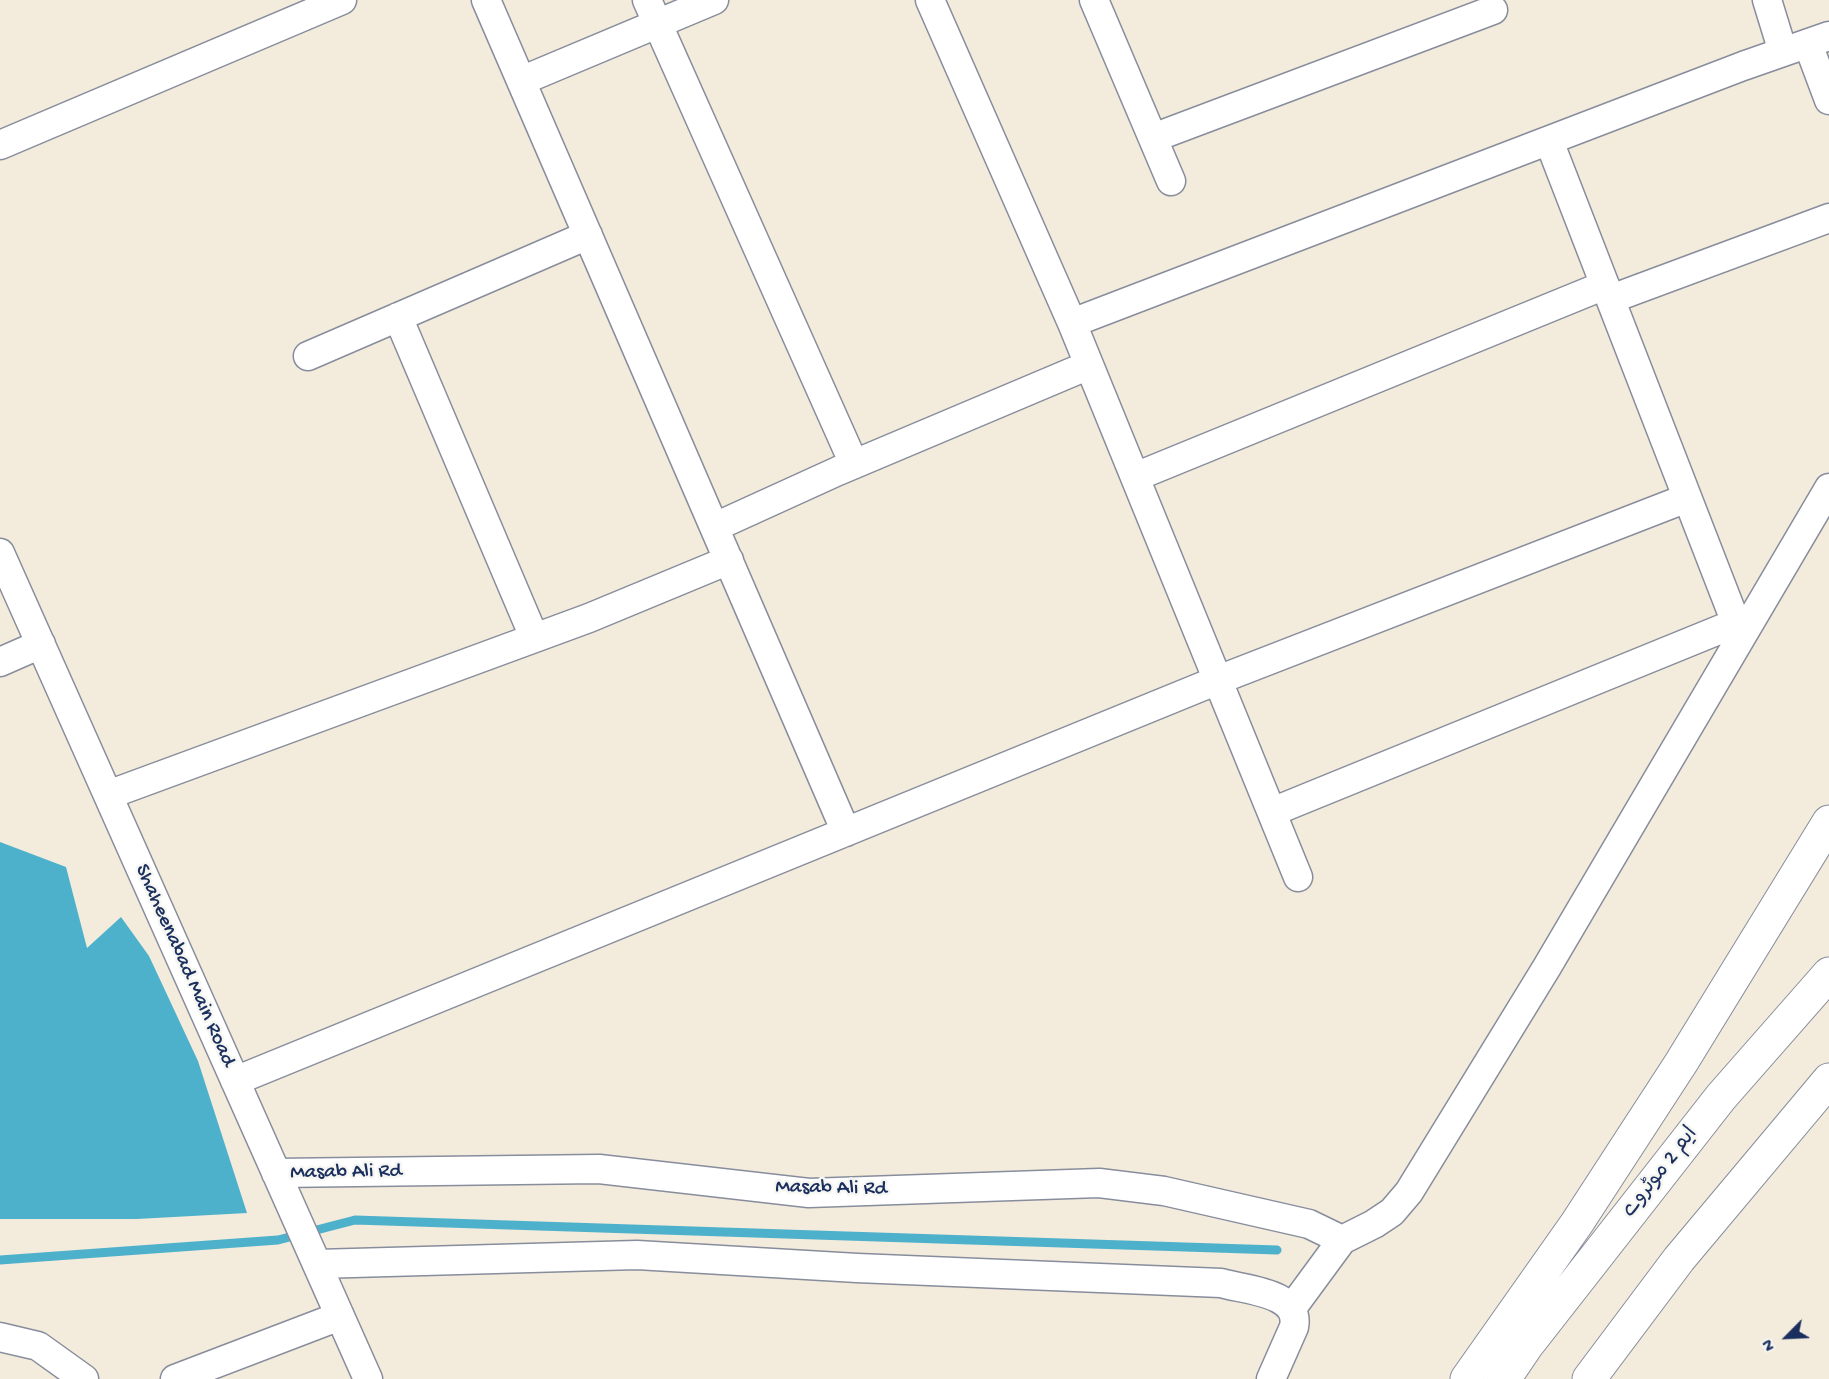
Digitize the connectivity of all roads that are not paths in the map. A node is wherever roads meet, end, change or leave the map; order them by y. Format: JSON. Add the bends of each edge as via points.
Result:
{"nodes":[{"id":1,"x":486,"y":0,"type":"edge"},
{"id":2,"x":714,"y":0,"type":"edge"},
{"id":3,"x":930,"y":0,"type":"edge"},
{"id":4,"x":1767,"y":0,"type":"edge"},
{"id":5,"x":1098,"y":1,"type":"edge"},
{"id":6,"x":332,"y":2,"type":"edge"},
{"id":7,"x":1493,"y":10,"type":"dead end"},
{"id":8,"x":653,"y":12,"type":"edge"},
{"id":9,"x":1807,"y":44,"type":"edge"},
{"id":10,"x":521,"y":81,"type":"junction"},
{"id":11,"x":1829,"y":100,"type":"edge"},
{"id":12,"x":1153,"y":138,"type":"junction"},
{"id":13,"x":1549,"y":141,"type":"junction"},
{"id":14,"x":0,"y":145,"type":"edge"},
{"id":15,"x":1171,"y":181,"type":"dead end"},
{"id":16,"x":1829,"y":218,"type":"edge"},
{"id":17,"x":588,"y":235,"type":"junction"},
{"id":18,"x":1608,"y":292,"type":"junction"},
{"id":19,"x":398,"y":317,"type":"junction"},
{"id":20,"x":1072,"y":323,"type":"junction"},
{"id":21,"x":308,"y":356,"type":"dead end"},
{"id":22,"x":1089,"y":366,"type":"junction"},
{"id":23,"x":854,"y":464,"type":"junction"},
{"id":24,"x":1135,"y":477,"type":"junction"},
{"id":25,"x":1829,"y":488,"type":"edge"},
{"id":26,"x":1688,"y":498,"type":"junction"},
{"id":27,"x":715,"y":527,"type":"junction"},
{"id":28,"x":0,"y":553,"type":"edge"},
{"id":29,"x":729,"y":560,"type":"junction"},
{"id":30,"x":1738,"y":629,"type":"junction"},
{"id":31,"x":534,"y":637,"type":"junction"},
{"id":32,"x":40,"y":644,"type":"junction"},
{"id":33,"x":0,"y":662,"type":"edge"},
{"id":34,"x":1218,"y":680,"type":"junction"},
{"id":35,"x":108,"y":795,"type":"junction"},
{"id":36,"x":1272,"y":812,"type":"junction"},
{"id":37,"x":1829,"y":822,"type":"edge"},
{"id":38,"x":846,"y":832,"type":"junction"},
{"id":39,"x":1298,"y":877,"type":"dead end"},
{"id":40,"x":1829,"y":974,"type":"edge"},
{"id":41,"x":1829,"y":1080,"type":"edge"},
{"id":42,"x":235,"y":1081,"type":"junction"},
{"id":43,"x":276,"y":1173,"type":"junction"},
{"id":44,"x":1342,"y":1240,"type":"junction"},
{"id":45,"x":317,"y":1264,"type":"junction"},
{"id":46,"x":1292,"y":1308,"type":"junction"},
{"id":47,"x":340,"y":1316,"type":"junction"},
{"id":48,"x":0,"y":1337,"type":"edge"},
{"id":49,"x":84,"y":1379,"type":"edge"},
{"id":50,"x":175,"y":1379,"type":"edge"},
{"id":51,"x":368,"y":1379,"type":"edge"},
{"id":52,"x":1271,"y":1379,"type":"edge"},
{"id":53,"x":1467,"y":1379,"type":"edge"},
{"id":54,"x":1504,"y":1379,"type":"edge"},
{"id":55,"x":1589,"y":1379,"type":"edge"}],
"edges":[{"from":1,"to":10,"type":"street"},
{"from":2,"to":8,"type":"street"},
{"from":3,"to":20,"type":"street"},
{"from":4,"to":9,"type":"street"},
{"from":5,"to":12,"type":"street"},
{"from":6,"to":14,"type":"street"},
{"from":7,"to":12,"type":"street"},
{"from":8,"to":10,"type":"street"},
{"from":8,"to":23,"type":"street"},
{"from":9,"to":11,"type":"street"},
{"from":9,"to":13,"type":"street"},
{"from":10,"to":17,"type":"street"},
{"from":12,"to":15,"type":"street"},
{"from":13,"to":18,"type":"street"},
{"from":13,"to":20,"type":"street"},
{"from":16,"to":18,"type":"street"},
{"from":17,"to":19,"type":"street"},
{"from":17,"to":27,"type":"street"},
{"from":18,"to":24,"type":"street"},
{"from":18,"to":26,"type":"street"},
{"from":19,"to":21,"type":"street"},
{"from":19,"to":31,"type":"street"},
{"from":20,"to":22,"type":"street"},
{"from":22,"to":23,"type":"street"},
{"from":22,"to":24,"type":"street"},
{"from":23,"to":27,"type":"street"},
{"from":24,"to":34,"type":"street"},
{"from":25,"to":30,"type":"street"},
{"from":26,"to":30,"type":"street"},
{"from":26,"to":34,"type":"street"},
{"from":27,"to":29,"type":"street"},
{"from":28,"to":32,"type":"street","name":"Shaheenabad Main Road"},
{"from":29,"to":31,"type":"street"},
{"from":29,"to":38,"type":"street"},
{"from":30,"to":36,"type":"street"},
{"from":30,"to":44,"type":"street","via":[[1547,967],[1409,1192],[1392,1212]]},
{"from":31,"to":35,"type":"street"},
{"from":32,"to":33,"type":"street"},
{"from":32,"to":35,"type":"street","name":"Shaheenabad Main Road"},
{"from":34,"to":36,"type":"street"},
{"from":34,"to":38,"type":"street"},
{"from":35,"to":42,"type":"street","name":"Shaheenabad Main Road"},
{"from":36,"to":39,"type":"street"},
{"from":37,"to":53,"type":"highway","via":[[1681,1063],[1590,1203]]},
{"from":38,"to":42,"type":"street"},
{"from":40,"to":54,"type":"highway","name":"ایم 2 موٹروے","via":[[1721,1097]]},
{"from":41,"to":55,"type":"highway","via":[[1679,1260]]},
{"from":42,"to":43,"type":"street","name":"Shaheenabad Main Road"},
{"from":43,"to":44,"type":"street","name":"Masab Ali Rd","via":[[599,1169],[809,1193],[1099,1183],[1164,1191],[1309,1224]]},
{"from":43,"to":45,"type":"street","name":"Shaheenabad Main Road"},
{"from":44,"to":46,"type":"street"},
{"from":45,"to":46,"type":"street","via":[[637,1255],[858,1269],[1221,1283],[1273,1296]]},
{"from":45,"to":47,"type":"street","name":"Shaheenabad Main Road"},
{"from":46,"to":52,"type":"street","via":[[1296,1317],[1294,1327]]},
{"from":47,"to":50,"type":"street"},
{"from":47,"to":51,"type":"street","name":"Shaheenabad Main Road"},
{"from":48,"to":49,"type":"street","via":[[38,1347]]}]}
